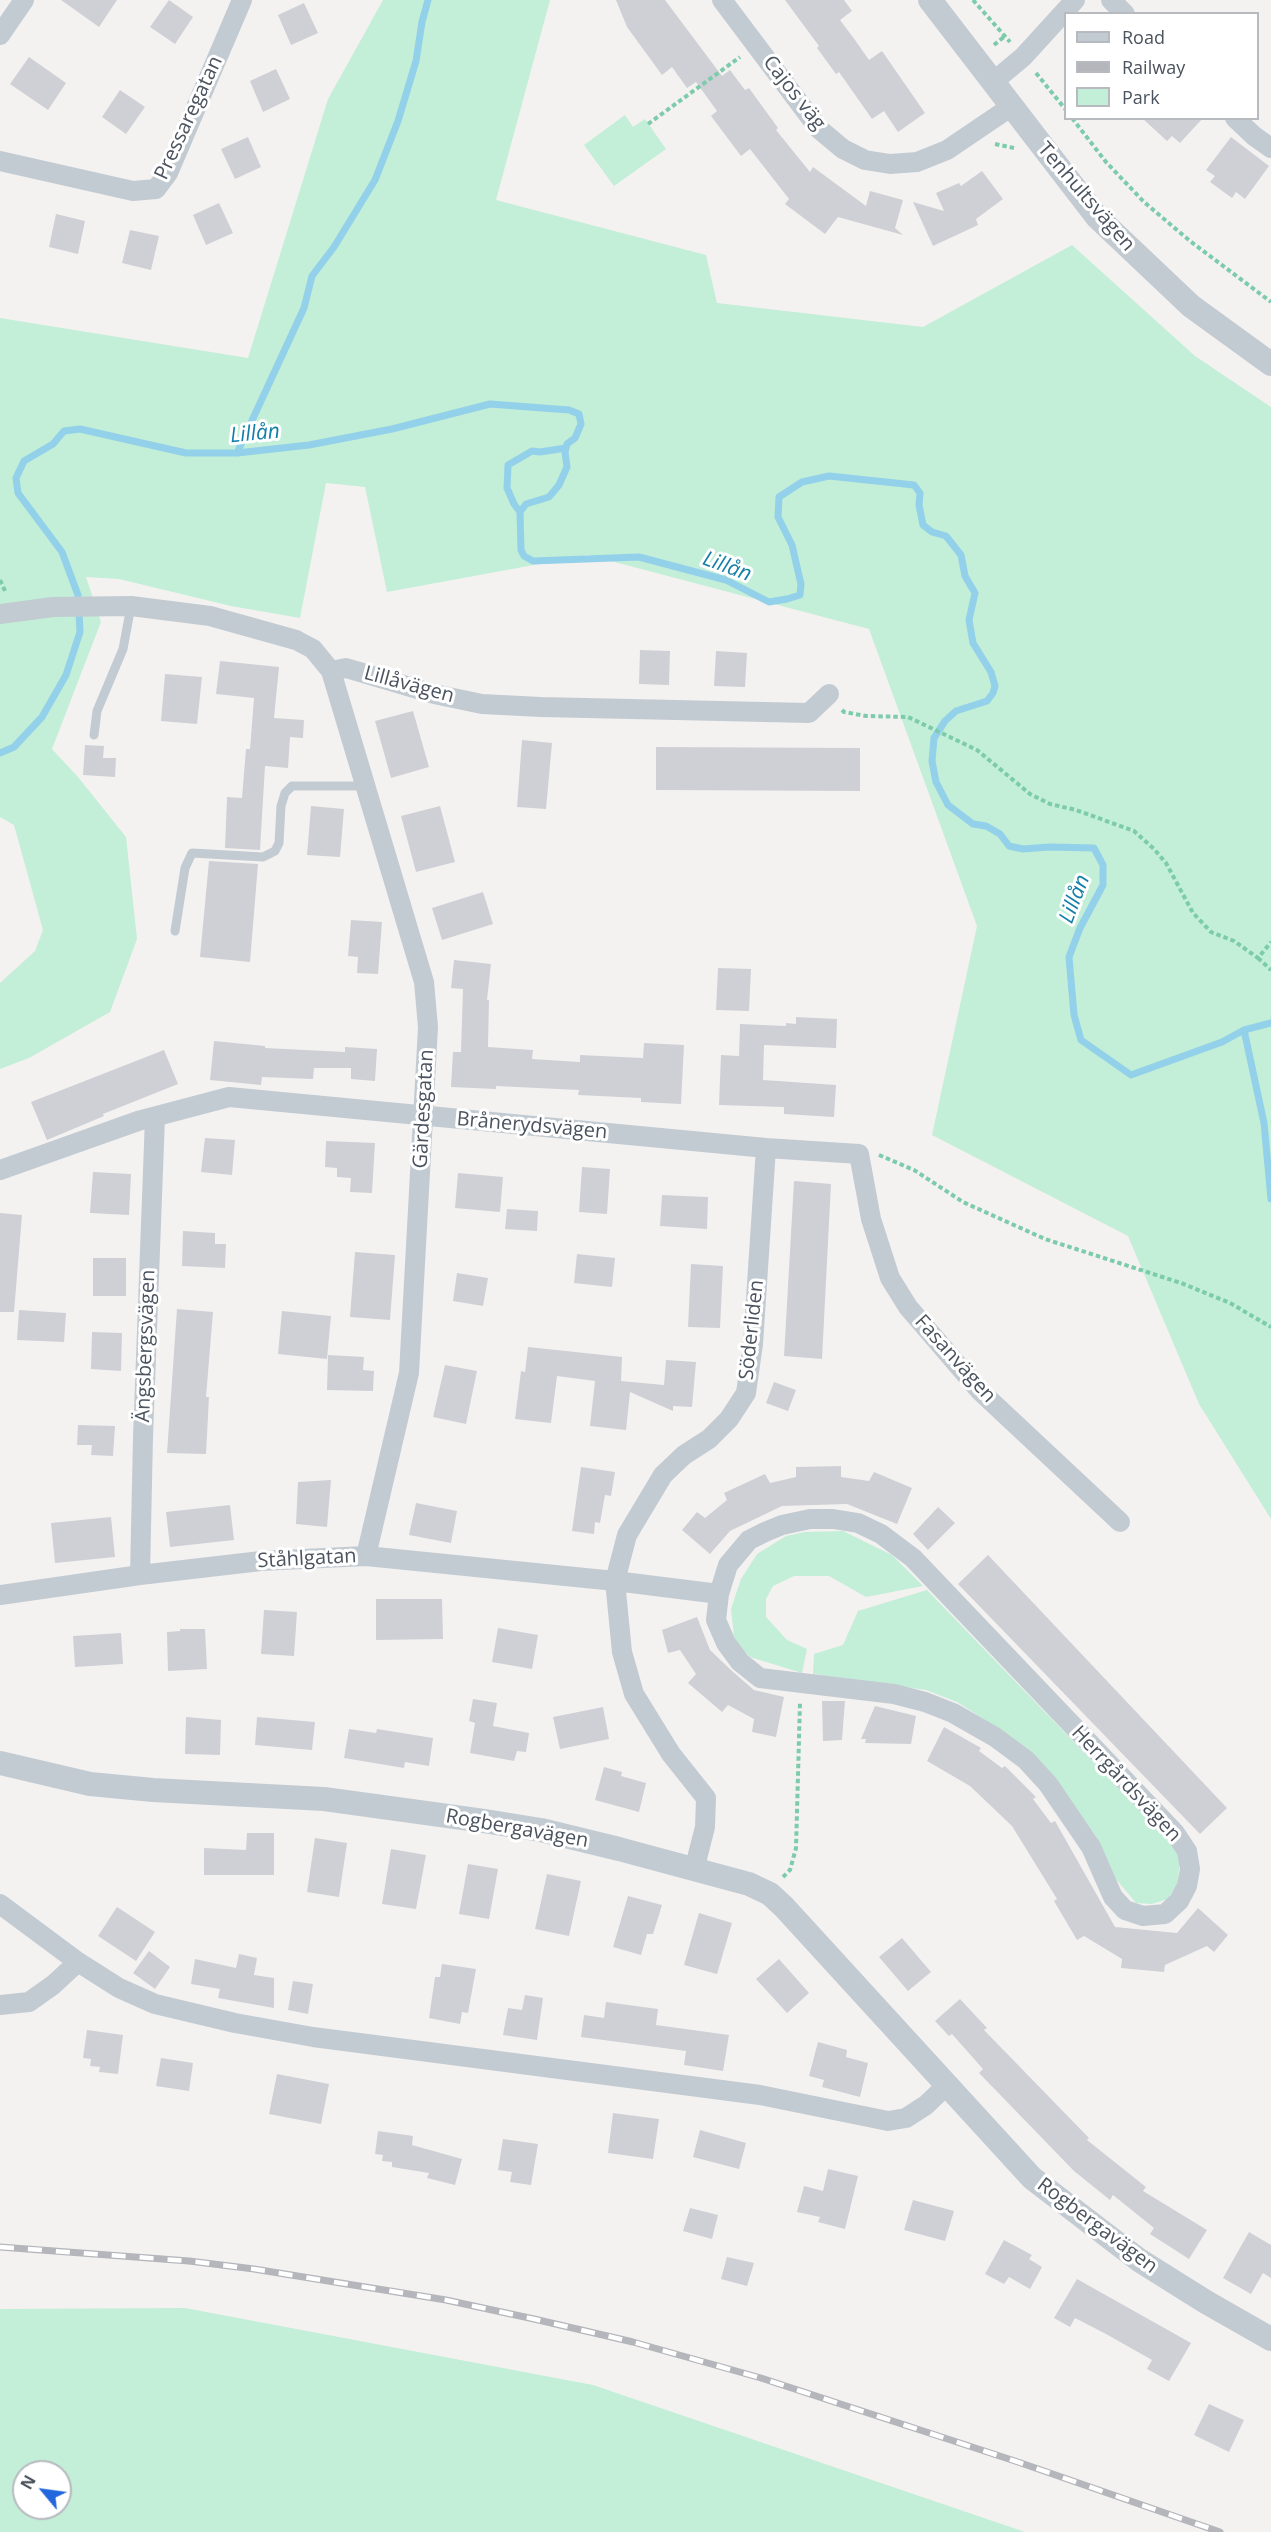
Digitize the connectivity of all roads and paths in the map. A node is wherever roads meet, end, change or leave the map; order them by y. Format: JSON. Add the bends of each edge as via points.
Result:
{"nodes":[{"id":1,"x":24,"y":0,"type":"edge"},
{"id":2,"x":242,"y":0,"type":"edge"},
{"id":3,"x":722,"y":0,"type":"edge"},
{"id":4,"x":930,"y":0,"type":"edge"},
{"id":5,"x":1075,"y":0,"type":"edge"},
{"id":6,"x":1111,"y":0,"type":"edge"},
{"id":7,"x":1064,"y":12,"type":"edge"},
{"id":8,"x":1064,"y":12,"type":"edge"},
{"id":9,"x":1123,"y":12,"type":"edge"},
{"id":10,"x":0,"y":35,"type":"edge"},
{"id":11,"x":756,"y":44,"type":"junction"},
{"id":12,"x":993,"y":82,"type":"junction"},
{"id":13,"x":1012,"y":106,"type":"junction"},
{"id":14,"x":1074,"y":120,"type":"edge"},
{"id":15,"x":1237,"y":120,"type":"edge"},
{"id":16,"x":648,"y":124,"type":"dead end"},
{"id":17,"x":1271,"y":148,"type":"edge"},
{"id":18,"x":0,"y":161,"type":"edge"},
{"id":19,"x":1271,"y":302,"type":"edge"},
{"id":20,"x":1271,"y":364,"type":"edge"},
{"id":21,"x":123,"y":607,"type":"junction"},
{"id":22,"x":0,"y":614,"type":"edge"},
{"id":23,"x":331,"y":671,"type":"junction"},
{"id":24,"x":829,"y":694,"type":"joint"},
{"id":25,"x":94,"y":735,"type":"dead end"},
{"id":26,"x":366,"y":786,"type":"junction"},
{"id":27,"x":175,"y":931,"type":"dead end"},
{"id":28,"x":1271,"y":942,"type":"edge"},
{"id":29,"x":1258,"y":958,"type":"junction"},
{"id":30,"x":1271,"y":970,"type":"edge"},
{"id":31,"x":423,"y":1116,"type":"junction"},
{"id":32,"x":155,"y":1117,"type":"junction"},
{"id":33,"x":766,"y":1148,"type":"junction"},
{"id":34,"x":865,"y":1153,"type":"junction"},
{"id":35,"x":0,"y":1170,"type":"edge"},
{"id":36,"x":1271,"y":1327,"type":"edge"},
{"id":37,"x":1120,"y":1522,"type":"dead end"},
{"id":38,"x":366,"y":1556,"type":"junction"},
{"id":39,"x":140,"y":1575,"type":"junction"},
{"id":40,"x":615,"y":1581,"type":"junction"},
{"id":41,"x":719,"y":1594,"type":"junction"},
{"id":42,"x":0,"y":1595,"type":"edge"},
{"id":43,"x":799,"y":1712,"type":"dead end"},
{"id":44,"x":0,"y":1762,"type":"edge"},
{"id":45,"x":694,"y":1870,"type":"junction"},
{"id":46,"x":770,"y":1894,"type":"junction"},
{"id":47,"x":0,"y":1904,"type":"edge"},
{"id":48,"x":78,"y":1962,"type":"junction"},
{"id":49,"x":0,"y":2005,"type":"edge"},
{"id":50,"x":947,"y":2085,"type":"junction"},
{"id":51,"x":1271,"y":2339,"type":"edge"}],
"edges":[{"from":1,"to":10,"type":"street"},
{"from":2,"to":18,"type":"street","name":"Pressaregatan","via":[[168,173],[156,189],[134,191]]},
{"from":3,"to":11,"type":"street","name":"Cajos väg"},
{"from":4,"to":12,"type":"street","name":"Tenhultsvägen"},
{"from":5,"to":7,"type":"street"},
{"from":6,"to":9,"type":"street"},
{"from":8,"to":12,"type":"street","via":[[1023,57]]},
{"from":11,"to":13,"type":"street","name":"Cajos väg","via":[[819,129],[843,149],[865,160],[890,164],[917,162],[947,150]]},
{"from":11,"to":16,"type":"path"},
{"from":12,"to":13,"type":"street","name":"Tenhultsvägen"},
{"from":13,"to":20,"type":"street","name":"Tenhultsvägen","via":[[1113,233],[1191,306]]},
{"from":14,"to":19,"type":"path","via":[[1144,202]]},
{"from":15,"to":17,"type":"street"},
{"from":21,"to":22,"type":"street","via":[[54,607]]},
{"from":21,"to":23,"type":"street","via":[[210,616],[296,640],[313,649]]},
{"from":21,"to":25,"type":"lane","via":[[123,649],[97,711]]},
{"from":23,"to":24,"type":"street","name":"Lillåvägen","via":[[346,668],[482,704],[541,707],[809,713]]},
{"from":23,"to":26,"type":"street","name":"Gärdesgatan"},
{"from":24,"to":29,"type":"path","via":[[844,712],[908,717],[977,750],[1029,794],[1134,831],[1166,863],[1193,913],[1210,932],[1234,941]]},
{"from":26,"to":27,"type":"lane","via":[[292,786],[281,806],[279,843],[275,851],[263,857],[192,852],[185,868]]},
{"from":26,"to":31,"type":"street","name":"Gärdesgatan","via":[[424,982],[428,1027]]},
{"from":28,"to":29,"type":"path"},
{"from":29,"to":30,"type":"path"},
{"from":31,"to":32,"type":"street","name":"Brånerydsvägen","via":[[229,1097]]},
{"from":31,"to":33,"type":"street","name":"Brånerydsvägen"},
{"from":31,"to":38,"type":"street","name":"Gärdesgatan","via":[[409,1373]]},
{"from":32,"to":35,"type":"street","name":"Brånerydsvägen"},
{"from":32,"to":39,"type":"street","name":"Ängsbergsvägen"},
{"from":33,"to":34,"type":"street","name":"Brånerydsvägen"},
{"from":33,"to":40,"type":"street","name":"Söderliden","via":[[746,1393],[729,1419],[709,1439],[663,1475],[627,1535]]},
{"from":34,"to":36,"type":"path","via":[[914,1170],[963,1202],[1045,1239],[1181,1283],[1230,1303]]},
{"from":34,"to":37,"type":"street","name":"Fasanvägen","via":[[871,1219],[890,1278],[908,1307],[980,1391]]},
{"from":38,"to":39,"type":"street","name":"Ståhlgatan","via":[[261,1561]]},
{"from":38,"to":40,"type":"street","name":"Ståhlgatan"},
{"from":39,"to":42,"type":"street","name":"Ståhlgatan"},
{"from":40,"to":41,"type":"street"},
{"from":40,"to":45,"type":"street","name":"Söderliden","via":[[622,1652],[634,1694],[671,1754],[706,1798],[705,1827]]},
{"from":41,"to":41,"type":"street","name":"Herrgårdsvägen","via":[[728,1565],[738,1552],[749,1540],[782,1525],[810,1519],[858,1523],[898,1545],[1175,1833],[1187,1851],[1190,1869],[1179,1901],[1165,1914],[1143,1916],[1125,1910],[1113,1897],[1091,1846],[1048,1784],[1026,1760],[953,1713],[894,1694],[760,1678],[740,1662],[726,1643],[716,1620]]},
{"from":43,"to":46,"type":"path","via":[[796,1848],[790,1870]]},
{"from":44,"to":45,"type":"street","name":"Rogbergavägen","via":[[90,1784],[324,1799],[484,1821],[541,1830]]},
{"from":45,"to":46,"type":"street","name":"Rogbergavägen","via":[[749,1884]]},
{"from":46,"to":50,"type":"street","name":"Rogbergavägen"},
{"from":47,"to":48,"type":"street"},
{"from":48,"to":49,"type":"street","via":[[29,2002]]},
{"from":48,"to":50,"type":"street","via":[[119,1988],[155,2004],[234,2023],[313,2037],[760,2095],[872,2120],[906,2118]]},
{"from":50,"to":51,"type":"street","name":"Rogbergavägen","via":[[1032,2178],[1076,2213],[1139,2260]]}]}
